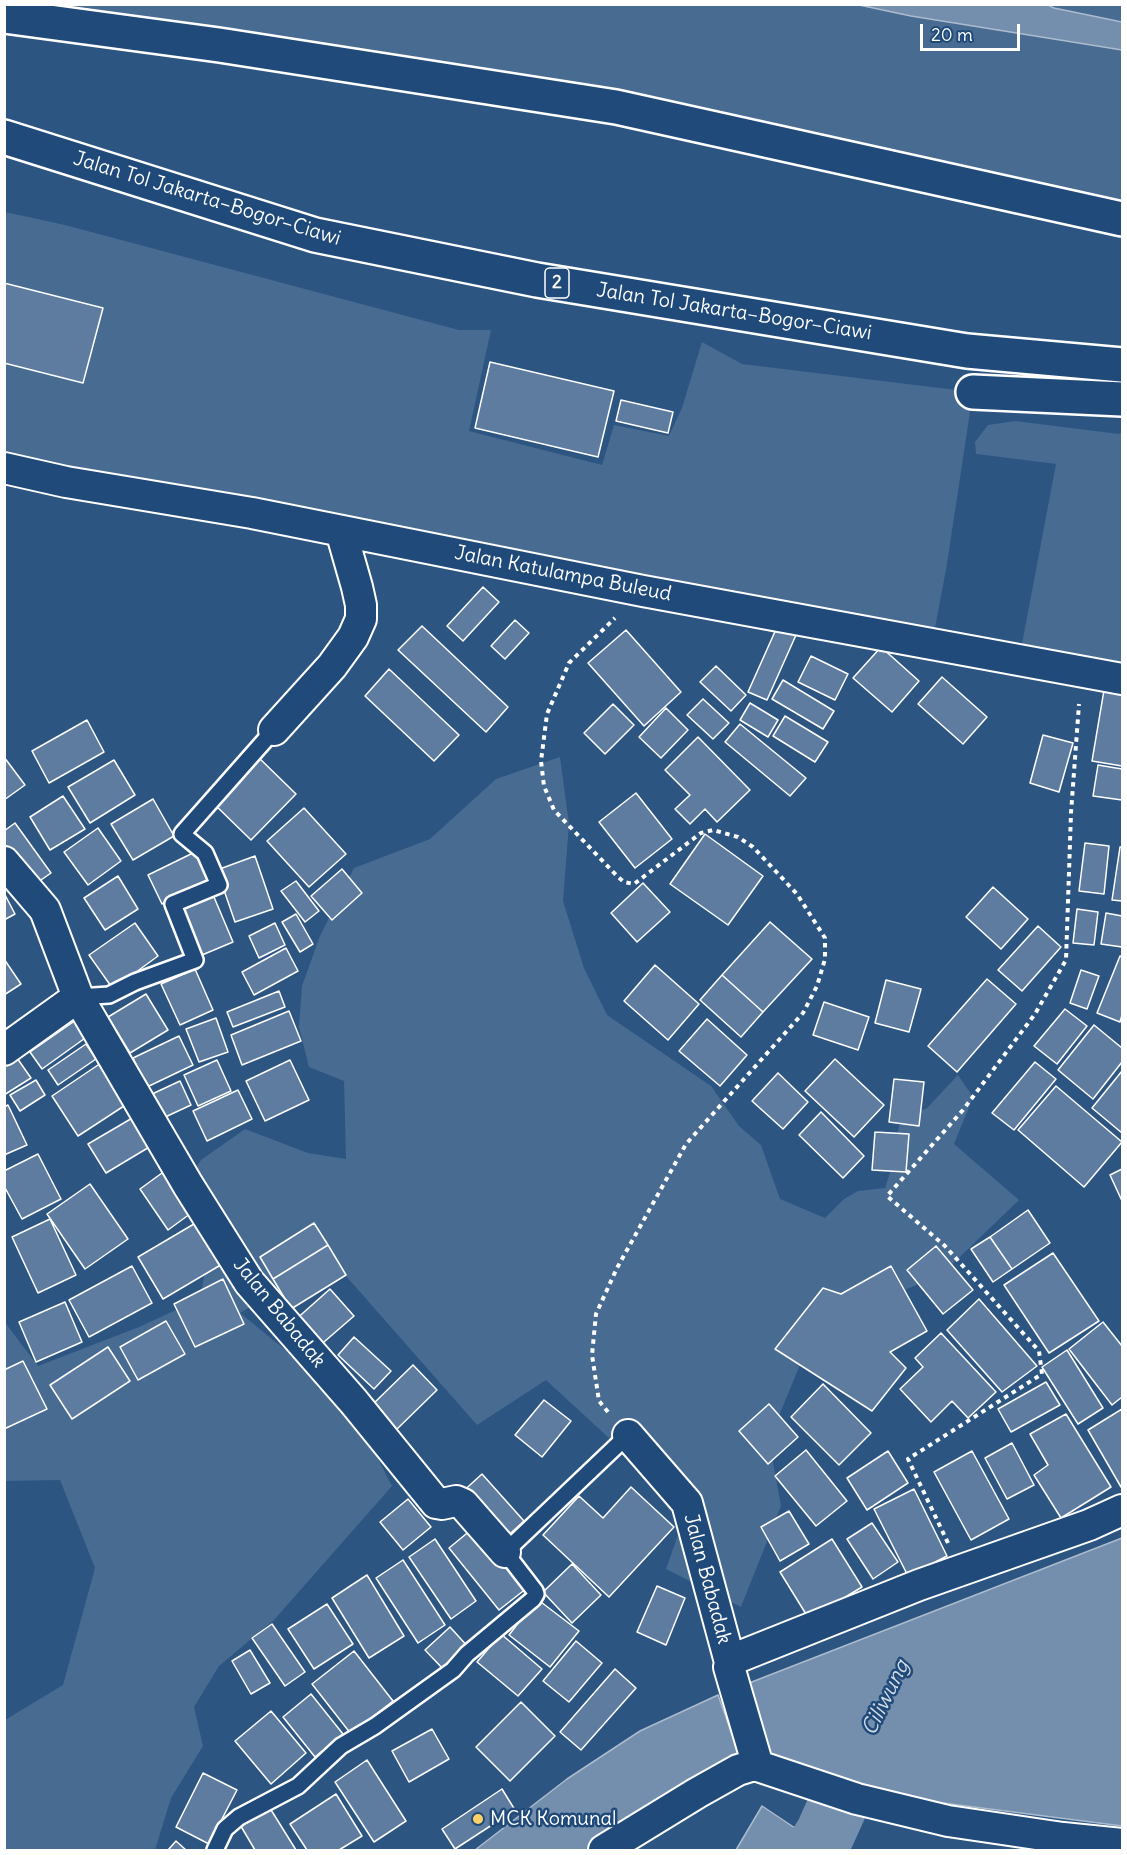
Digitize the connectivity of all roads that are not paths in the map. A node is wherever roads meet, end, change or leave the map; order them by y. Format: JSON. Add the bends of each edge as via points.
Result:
{"nodes":[{"id":1,"x":4,"y":16,"type":"edge"},
{"id":2,"x":4,"y":137,"type":"edge"},
{"id":3,"x":1122,"y":219,"type":"edge"},
{"id":4,"x":1122,"y":365,"type":"edge"},
{"id":5,"x":973,"y":392,"type":"dead end"},
{"id":6,"x":1122,"y":399,"type":"edge"},
{"id":7,"x":4,"y":468,"type":"edge"},
{"id":8,"x":341,"y":531,"type":"junction"},
{"id":9,"x":1122,"y":679,"type":"edge"},
{"id":10,"x":274,"y":730,"type":"joint"},
{"id":11,"x":4,"y":862,"type":"edge"},
{"id":12,"x":78,"y":997,"type":"junction"},
{"id":13,"x":4,"y":1050,"type":"edge"},
{"id":14,"x":628,"y":1435,"type":"joint"},
{"id":15,"x":1122,"y":1510,"type":"edge"},
{"id":16,"x":505,"y":1552,"type":"junction"},
{"id":17,"x":732,"y":1672,"type":"junction"},
{"id":18,"x":759,"y":1761,"type":"junction"},
{"id":19,"x":1122,"y":1844,"type":"edge"},
{"id":20,"x":215,"y":1851,"type":"edge"},
{"id":21,"x":604,"y":1851,"type":"edge"}],
"edges":[{"from":1,"to":3,"type":"highway","via":[[616,107]]},
{"from":2,"to":4,"type":"highway","name":"Jalan Tol Jakarta–Bogor–Ciawi","number":"2","via":[[327,237],[537,280],[967,351]]},
{"from":5,"to":6,"type":"highway"},
{"from":7,"to":8,"type":"street","name":"Jalan Katulampa Buleud"},
{"from":8,"to":9,"type":"street","name":"Jalan Katulampa Buleud"},
{"from":8,"to":10,"type":"street","via":[[357,587],[361,619],[353,638],[332,666]]},
{"from":10,"to":12,"type":"lane","via":[[182,834],[205,853],[219,885],[173,904],[195,960],[109,995]]},
{"from":11,"to":12,"type":"street","name":"Jalan Babadak","via":[[45,910]]},
{"from":12,"to":13,"type":"street"},
{"from":12,"to":16,"type":"street","name":"Jalan Babadak","via":[[249,1282],[436,1503],[464,1504]]},
{"from":14,"to":16,"type":"lane"},
{"from":14,"to":17,"type":"street","name":"Jalan Babadak","via":[[687,1503]]},
{"from":15,"to":17,"type":"street","via":[[919,1585]]},
{"from":16,"to":20,"type":"lane","name":"Jalan Babadak","via":[[535,1591],[533,1599],[453,1670],[342,1746],[298,1786],[238,1817],[225,1829]]},
{"from":17,"to":18,"type":"street","name":"Jalan Babadak"},
{"from":18,"to":19,"type":"street","via":[[857,1799],[948,1821]]},
{"from":18,"to":21,"type":"street","via":[[697,1793]]}]}
